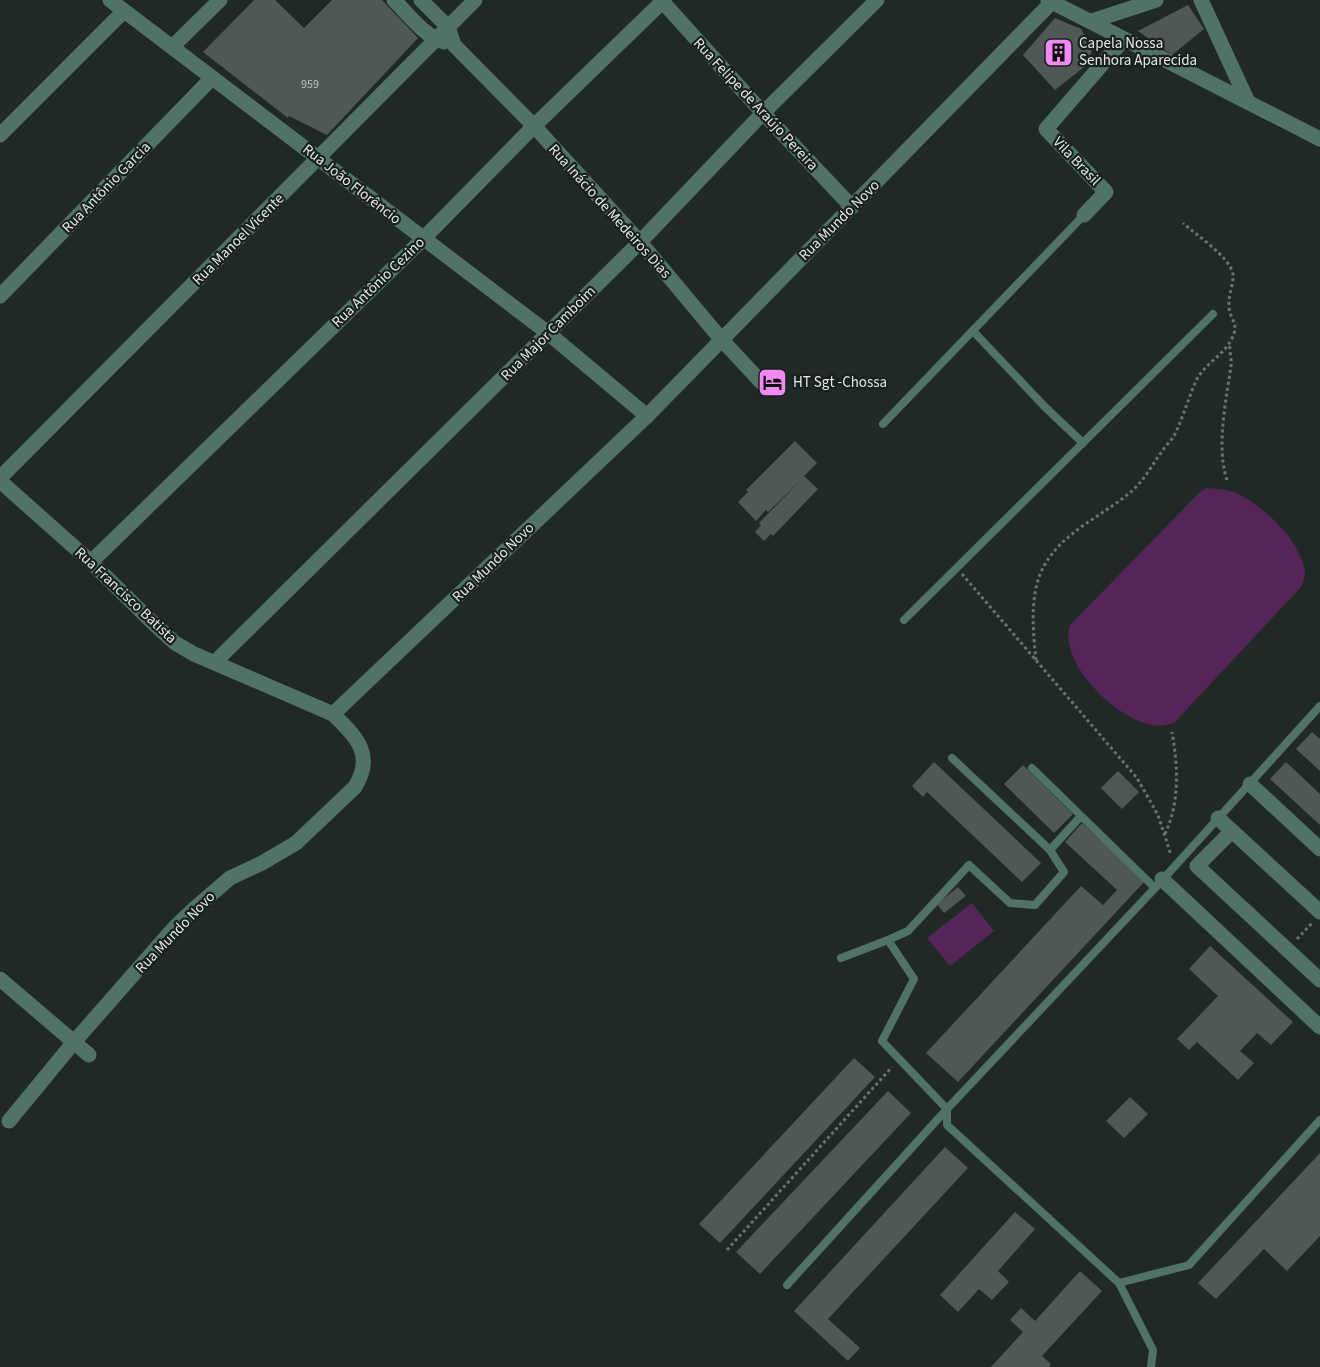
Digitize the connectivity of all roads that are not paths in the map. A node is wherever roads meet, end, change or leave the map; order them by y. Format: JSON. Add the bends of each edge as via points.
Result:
{"nodes":[{"id":1,"x":110,"y":0,"type":"edge"},
{"id":2,"x":220,"y":0,"type":"edge"},
{"id":3,"x":394,"y":0,"type":"edge"},
{"id":4,"x":422,"y":0,"type":"edge"},
{"id":5,"x":475,"y":0,"type":"edge"},
{"id":6,"x":662,"y":0,"type":"edge"},
{"id":7,"x":877,"y":0,"type":"edge"},
{"id":8,"x":1156,"y":0,"type":"edge"},
{"id":9,"x":1201,"y":0,"type":"edge"},
{"id":10,"x":1050,"y":1,"type":"edge"},
{"id":11,"x":124,"y":11,"type":"junction"},
{"id":12,"x":1092,"y":21,"type":"junction"},
{"id":13,"x":448,"y":27,"type":"junction"},
{"id":14,"x":435,"y":39,"type":"junction"},
{"id":15,"x":1124,"y":39,"type":"junction"},
{"id":16,"x":454,"y":45,"type":"junction"},
{"id":17,"x":172,"y":47,"type":"junction"},
{"id":18,"x":212,"y":78,"type":"junction"},
{"id":19,"x":1248,"y":102,"type":"junction"},
{"id":20,"x":763,"y":113,"type":"junction"},
{"id":21,"x":534,"y":126,"type":"junction"},
{"id":22,"x":0,"y":135,"type":"edge"},
{"id":23,"x":1320,"y":139,"type":"edge"},
{"id":24,"x":318,"y":158,"type":"junction"},
{"id":25,"x":852,"y":207,"type":"junction"},
{"id":26,"x":1084,"y":215,"type":"joint"},
{"id":27,"x":423,"y":239,"type":"junction"},
{"id":28,"x":640,"y":242,"type":"junction"},
{"id":29,"x":0,"y":296,"type":"edge"},
{"id":30,"x":1213,"y":314,"type":"dead end"},
{"id":31,"x":973,"y":331,"type":"junction"},
{"id":32,"x":548,"y":333,"type":"junction"},
{"id":33,"x":721,"y":339,"type":"junction"},
{"id":34,"x":761,"y":382,"type":"dead end"},
{"id":35,"x":647,"y":416,"type":"junction"},
{"id":36,"x":883,"y":424,"type":"dead end"},
{"id":37,"x":1083,"y":443,"type":"junction"},
{"id":38,"x":0,"y":479,"type":"edge"},
{"id":39,"x":91,"y":562,"type":"junction"},
{"id":40,"x":904,"y":621,"type":"dead end"},
{"id":41,"x":215,"y":662,"type":"junction"},
{"id":42,"x":1320,"y":706,"type":"edge"},
{"id":43,"x":333,"y":714,"type":"junction"},
{"id":44,"x":952,"y":758,"type":"dead end"},
{"id":45,"x":1032,"y":768,"type":"dead end"},
{"id":46,"x":1250,"y":784,"type":"junction"},
{"id":47,"x":1080,"y":817,"type":"junction"},
{"id":48,"x":1218,"y":818,"type":"junction"},
{"id":49,"x":1232,"y":831,"type":"junction"},
{"id":50,"x":1320,"y":849,"type":"edge"},
{"id":51,"x":1050,"y":850,"type":"junction"},
{"id":52,"x":1158,"y":884,"type":"junction"},
{"id":53,"x":1320,"y":912,"type":"edge"},
{"id":54,"x":888,"y":940,"type":"junction"},
{"id":55,"x":841,"y":958,"type":"dead end"},
{"id":56,"x":0,"y":979,"type":"edge"},
{"id":57,"x":1320,"y":980,"type":"edge"},
{"id":58,"x":1320,"y":1027,"type":"edge"},
{"id":59,"x":74,"y":1042,"type":"junction"},
{"id":60,"x":89,"y":1055,"type":"dead end"},
{"id":61,"x":947,"y":1109,"type":"junction"},
{"id":62,"x":1320,"y":1120,"type":"edge"},
{"id":63,"x":9,"y":1121,"type":"dead end"},
{"id":64,"x":1119,"y":1283,"type":"junction"},
{"id":65,"x":787,"y":1285,"type":"dead end"},
{"id":66,"x":1151,"y":1367,"type":"edge"}],
"edges":[{"from":1,"to":11,"type":"street","name":"Rua João Florêncio"},
{"from":2,"to":17,"type":"street"},
{"from":3,"to":14,"type":"street","name":"Rua Inácio de Medeiros Dias"},
{"from":4,"to":13,"type":"street","name":"Rua Inácio de Medeiros Dias"},
{"from":5,"to":13,"type":"street","name":"Rua Manoel Vicente"},
{"from":6,"to":20,"type":"street","name":"Rua Felipe de Araújo Pereira"},
{"from":6,"to":21,"type":"street","name":"Rua Antônio Cezino"},
{"from":7,"to":20,"type":"street","name":"Rua Major Camboim"},
{"from":8,"to":12,"type":"street"},
{"from":9,"to":19,"type":"street"},
{"from":10,"to":12,"type":"street"},
{"from":10,"to":25,"type":"street","name":"Rua Mundo Novo"},
{"from":11,"to":17,"type":"street","name":"Rua João Florêncio"},
{"from":11,"to":22,"type":"street"},
{"from":12,"to":15,"type":"street"},
{"from":13,"to":14,"type":"street","name":"Rua Manoel Vicente"},
{"from":13,"to":16,"type":"street","name":"Rua Inácio de Medeiros Dias"},
{"from":14,"to":16,"type":"street","name":"Rua Inácio de Medeiros Dias"},
{"from":14,"to":24,"type":"street","name":"Rua Manoel Vicente"},
{"from":15,"to":19,"type":"street"},
{"from":15,"to":26,"type":"street","name":"Vila Brasil","via":[[1046,129],[1106,192]]},
{"from":16,"to":21,"type":"street","name":"Rua Inácio de Medeiros Dias"},
{"from":17,"to":18,"type":"street","name":"Rua João Florêncio"},
{"from":18,"to":24,"type":"street","name":"Rua João Florêncio"},
{"from":18,"to":29,"type":"street","name":"Rua Antônio Garcia"},
{"from":19,"to":23,"type":"street"},
{"from":20,"to":25,"type":"street","name":"Rua Felipe de Araújo Pereira"},
{"from":20,"to":28,"type":"street","name":"Rua Major Camboim"},
{"from":21,"to":27,"type":"street","name":"Rua Antônio Cezino"},
{"from":21,"to":28,"type":"street","name":"Rua Inácio de Medeiros Dias"},
{"from":24,"to":27,"type":"street","name":"Rua João Florêncio"},
{"from":24,"to":38,"type":"street","name":"Rua Manoel Vicente"},
{"from":25,"to":33,"type":"street","name":"Rua Mundo Novo"},
{"from":26,"to":31,"type":"lane","name":"Vila Brasil"},
{"from":27,"to":32,"type":"street","name":"Rua João Florêncio"},
{"from":27,"to":39,"type":"street","name":"Rua Antônio Cezino"},
{"from":28,"to":32,"type":"street","name":"Rua Major Camboim"},
{"from":28,"to":33,"type":"street","name":"Rua Inácio de Medeiros Dias"},
{"from":30,"to":37,"type":"lane"},
{"from":31,"to":36,"type":"lane","name":"Vila Brasil"},
{"from":31,"to":37,"type":"lane"},
{"from":32,"to":35,"type":"street","name":"Rua João Florêncio"},
{"from":32,"to":41,"type":"street","name":"Rua Major Camboim"},
{"from":33,"to":34,"type":"street","name":"Rua Inácio de Medeiros Dias"},
{"from":33,"to":35,"type":"street","name":"Rua Mundo Novo"},
{"from":35,"to":43,"type":"street","name":"Rua Mundo Novo"},
{"from":37,"to":40,"type":"lane"},
{"from":38,"to":39,"type":"street","name":"Rua Francisco Batista"},
{"from":39,"to":41,"type":"street","name":"Rua Francisco Batista","via":[[175,643]]},
{"from":41,"to":43,"type":"street","name":"Rua Francisco Batista"},
{"from":42,"to":46,"type":"lane"},
{"from":43,"to":59,"type":"street","name":"Rua Mundo Novo","via":[[361,747],[363,766],[355,787],[296,843],[220,885],[175,927]]},
{"from":44,"to":51,"type":"lane"},
{"from":45,"to":47,"type":"lane"},
{"from":46,"to":48,"type":"lane"},
{"from":46,"to":50,"type":"street"},
{"from":47,"to":51,"type":"lane"},
{"from":47,"to":52,"type":"lane"},
{"from":48,"to":49,"type":"street"},
{"from":48,"to":52,"type":"lane"},
{"from":49,"to":53,"type":"street"},
{"from":49,"to":57,"type":"street","via":[[1197,866]]},
{"from":51,"to":54,"type":"lane","via":[[1064,872],[1035,905],[1010,903],[969,865],[908,931]]},
{"from":52,"to":58,"type":"street"},
{"from":52,"to":61,"type":"lane"},
{"from":54,"to":55,"type":"lane"},
{"from":54,"to":61,"type":"lane","via":[[914,979],[882,1041]]},
{"from":56,"to":59,"type":"street"},
{"from":59,"to":60,"type":"street"},
{"from":59,"to":63,"type":"street","name":"Rua Mundo Novo"},
{"from":61,"to":64,"type":"lane","via":[[947,1125]]},
{"from":61,"to":65,"type":"lane"},
{"from":62,"to":64,"type":"lane","via":[[1189,1265]]},
{"from":64,"to":66,"type":"lane","via":[[1153,1350]]}]}
